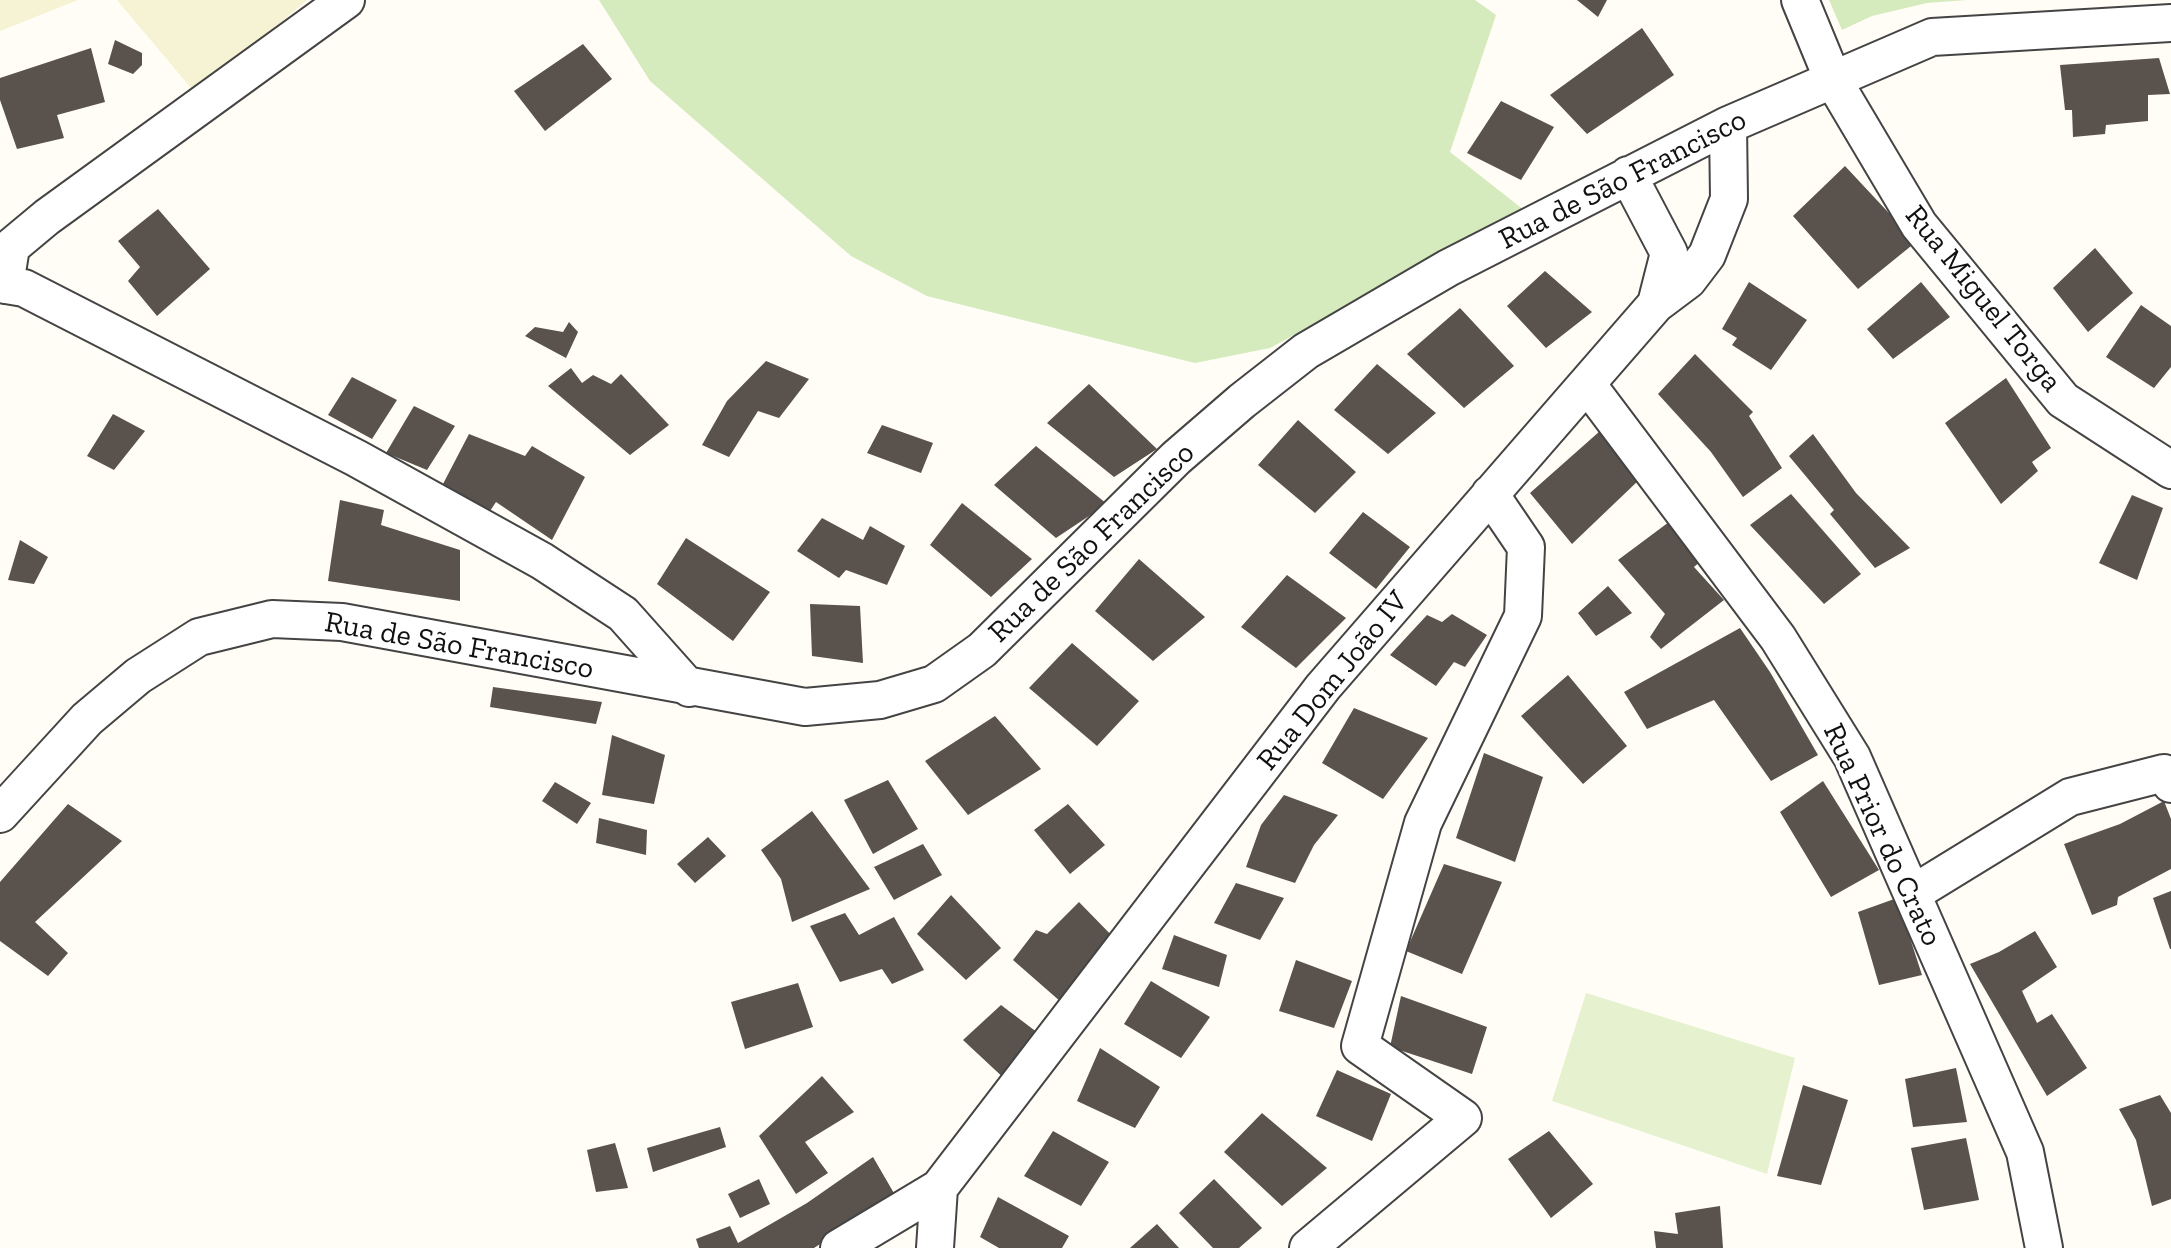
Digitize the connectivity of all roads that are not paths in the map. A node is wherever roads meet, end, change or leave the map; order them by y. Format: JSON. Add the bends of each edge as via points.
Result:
{"nodes":[{"id":1,"x":346,"y":0,"type":"edge"},
{"id":2,"x":1800,"y":0,"type":"edge"},
{"id":3,"x":2171,"y":23,"type":"edge"},
{"id":4,"x":1833,"y":80,"type":"junction"},
{"id":5,"x":1728,"y":125,"type":"junction"},
{"id":6,"x":1628,"y":175,"type":"junction"},
{"id":7,"x":1650,"y":217,"type":"junction"},
{"id":8,"x":1718,"y":234,"type":"junction"},
{"id":9,"x":3,"y":284,"type":"edge"},
{"id":10,"x":1656,"y":304,"type":"junction"},
{"id":11,"x":1587,"y":384,"type":"junction"},
{"id":12,"x":2171,"y":470,"type":"edge"},
{"id":13,"x":1490,"y":494,"type":"junction"},
{"id":14,"x":689,"y":688,"type":"junction"},
{"id":15,"x":2171,"y":784,"type":"edge"},
{"id":16,"x":0,"y":814,"type":"edge"},
{"id":17,"x":1912,"y":894,"type":"junction"},
{"id":18,"x":939,"y":1188,"type":"junction"},
{"id":19,"x":839,"y":1248,"type":"edge"},
{"id":20,"x":935,"y":1248,"type":"edge"},
{"id":21,"x":1308,"y":1248,"type":"edge"},
{"id":22,"x":2044,"y":1248,"type":"edge"}],
"edges":[{"from":1,"to":9,"type":"street","via":[[47,217],[11,247]]},
{"from":2,"to":4,"type":"street","name":"Rua Miguel Torga"},
{"from":3,"to":4,"type":"street","name":"Rua de São Francisco","via":[[1932,37]]},
{"from":4,"to":5,"type":"street","name":"Rua de São Francisco"},
{"from":4,"to":12,"type":"street","name":"Rua Miguel Torga","via":[[1919,225],[2063,400]]},
{"from":5,"to":6,"type":"street","name":"Rua de São Francisco"},
{"from":5,"to":8,"type":"street","name":"Rua Dom João IV","via":[[1729,199]]},
{"from":6,"to":7,"type":"street"},
{"from":6,"to":14,"type":"street","name":"Rua de São Francisco","via":[[1448,268],[1306,351],[1176,458],[982,650],[934,684],[880,700],[805,707]]},
{"from":7,"to":8,"type":"street","via":[[1677,231]]},
{"from":7,"to":10,"type":"street","via":[[1669,253]]},
{"from":8,"to":10,"type":"street","name":"Rua Dom João IV","via":[[1688,280]]},
{"from":9,"to":14,"type":"street","via":[[24,288],[356,458],[542,561],[623,614]]},
{"from":10,"to":11,"type":"street","name":"Rua Dom João IV"},
{"from":11,"to":13,"type":"street","name":"Rua Dom João IV"},
{"from":11,"to":17,"type":"street","name":"Rua Prior do Crato","via":[[1778,638],[1852,757]]},
{"from":13,"to":18,"type":"street","name":"Rua Dom João IV","via":[[1323,687]]},
{"from":13,"to":21,"type":"street","via":[[1526,547],[1523,616],[1423,823],[1360,1046],[1463,1118]]},
{"from":14,"to":16,"type":"street","name":"Rua de São Francisco","via":[[342,622],[272,619],[199,637],[138,676],[87,719]]},
{"from":15,"to":17,"type":"street","via":[[2164,773],[2070,797]]},
{"from":17,"to":22,"type":"street","name":"Rua Prior do Crato","via":[[2025,1152]]},
{"from":18,"to":19,"type":"street"},
{"from":18,"to":20,"type":"street"}]}
